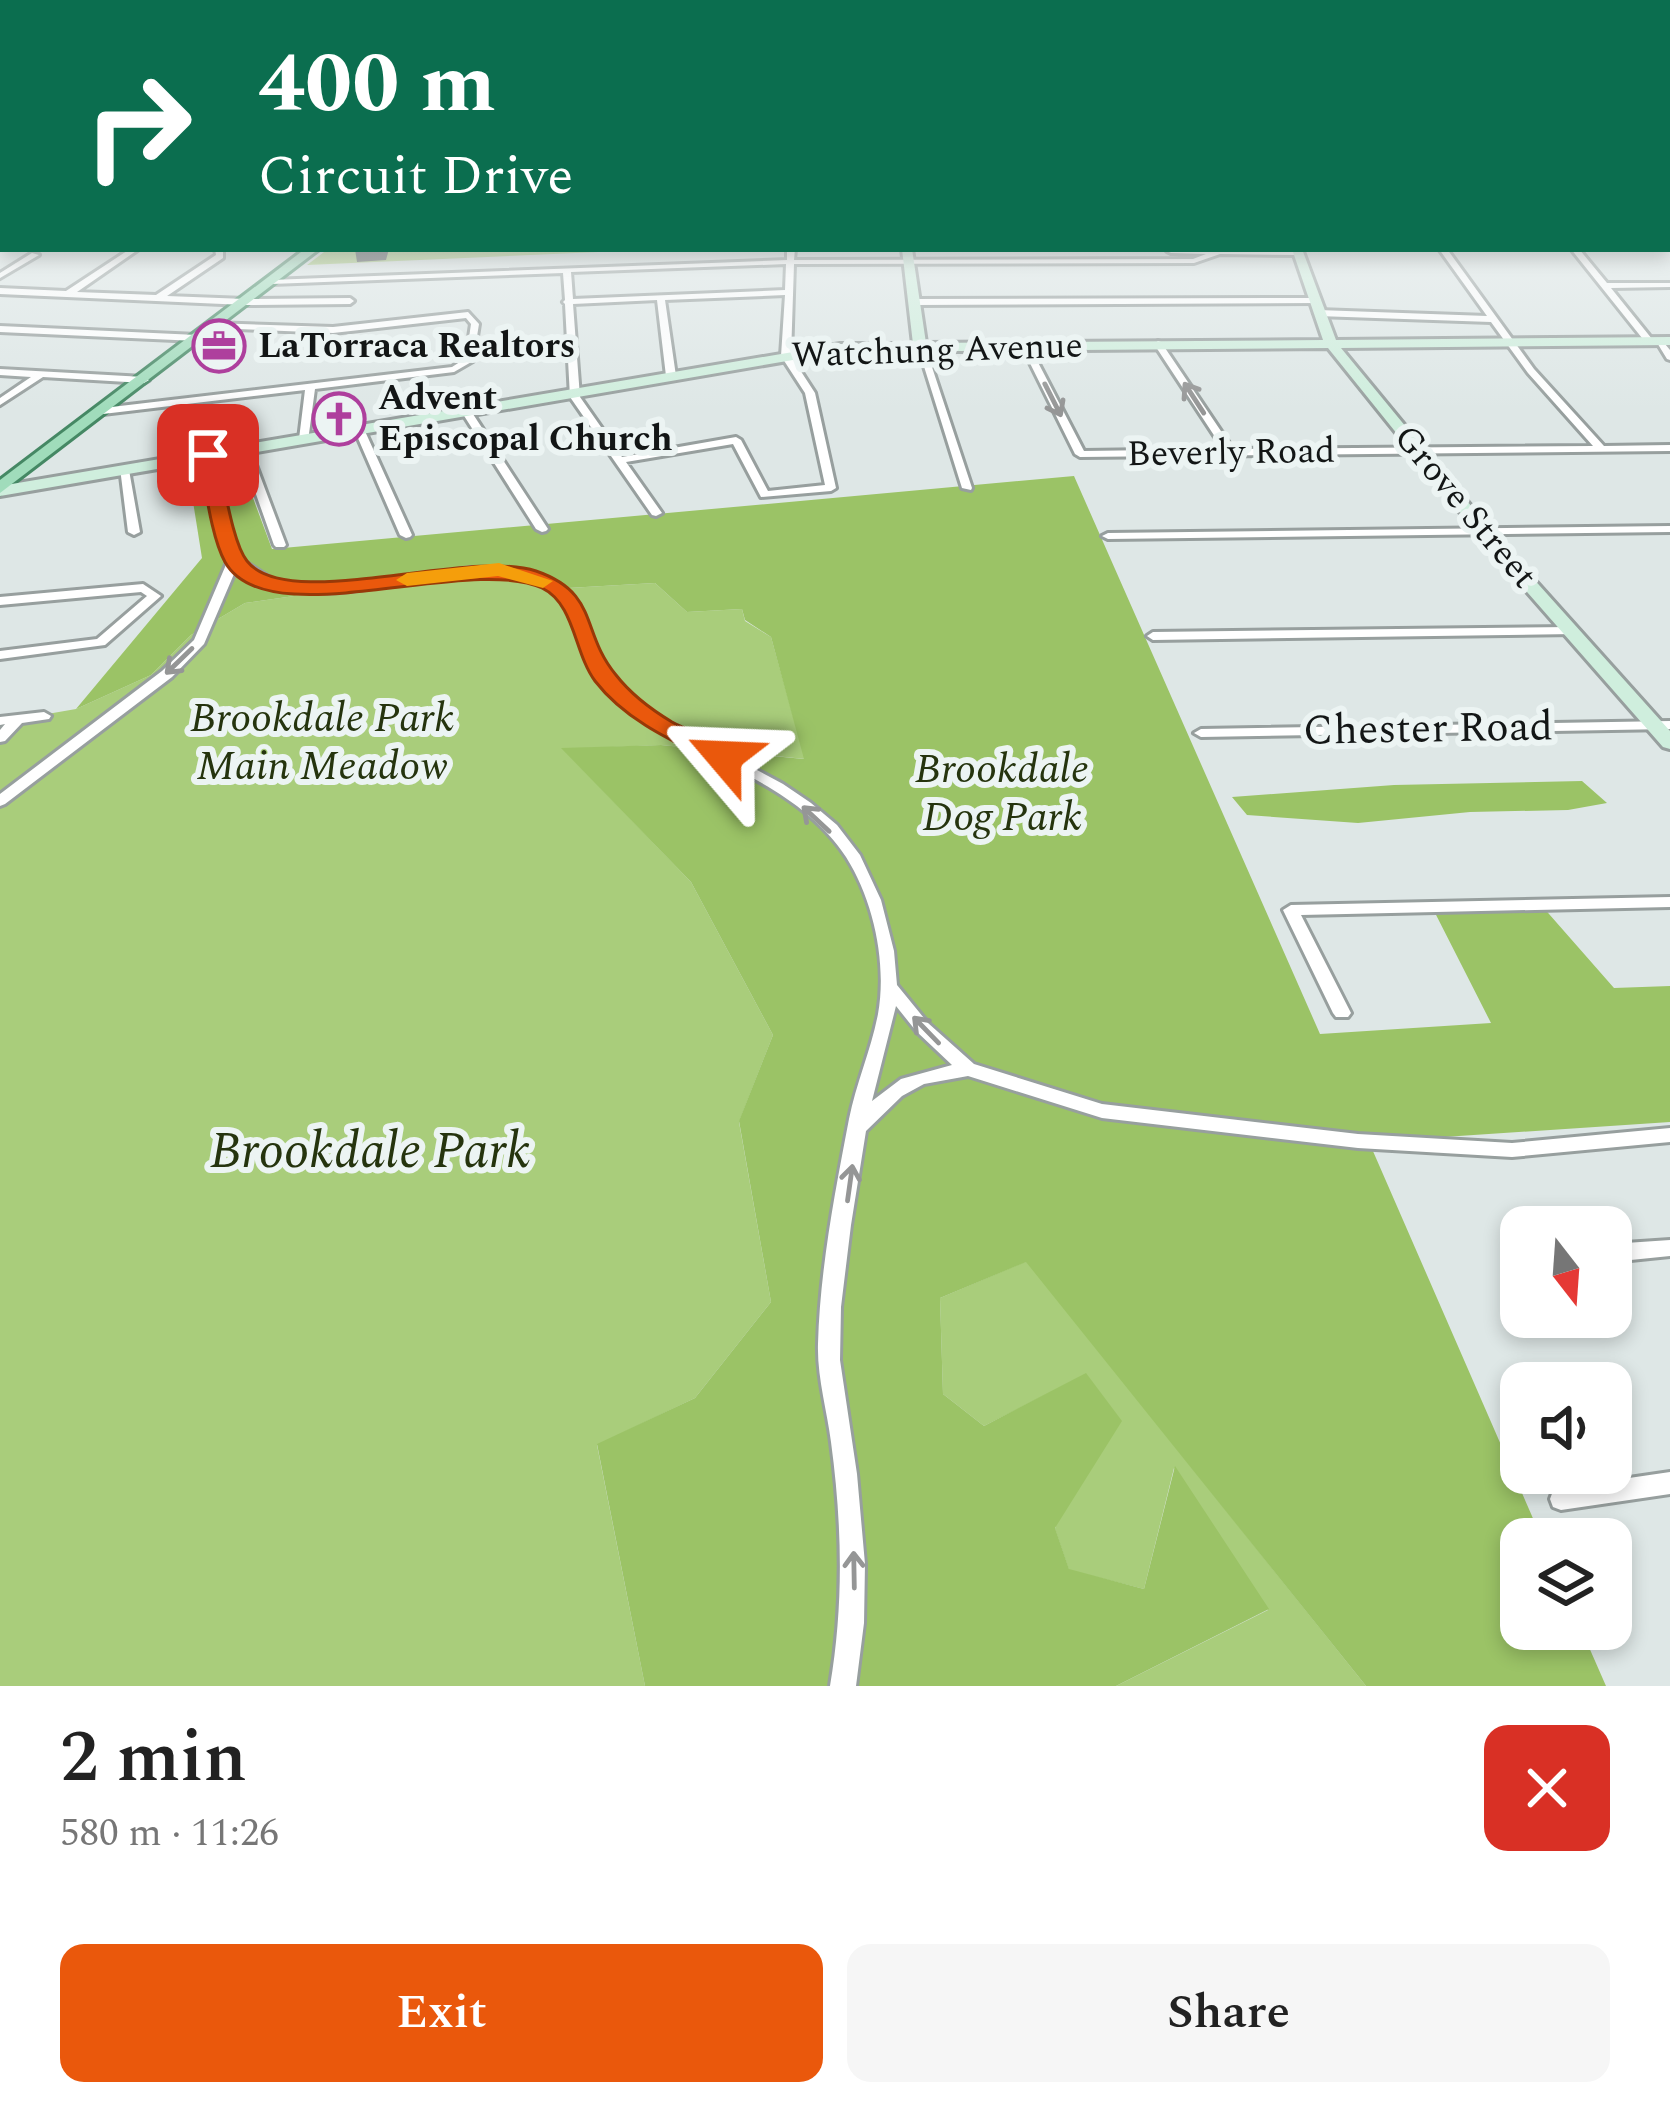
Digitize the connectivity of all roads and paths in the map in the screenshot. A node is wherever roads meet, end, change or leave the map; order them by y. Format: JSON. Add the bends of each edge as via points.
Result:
{"nodes":[{"id":1,"x":129,"y":253,"type":"edge"},
{"id":2,"x":220,"y":253,"type":"edge"},
{"id":3,"x":308,"y":253,"type":"edge"},
{"id":4,"x":791,"y":253,"type":"edge"},
{"id":5,"x":1152,"y":253,"type":"edge"},
{"id":6,"x":1196,"y":253,"type":"edge"},
{"id":7,"x":1216,"y":253,"type":"edge"},
{"id":8,"x":1299,"y":253,"type":"edge"},
{"id":9,"x":1446,"y":253,"type":"edge"},
{"id":10,"x":1578,"y":253,"type":"edge"},
{"id":11,"x":35,"y":255,"type":"dead end"},
{"id":12,"x":908,"y":255,"type":"edge"},
{"id":13,"x":1204,"y":257,"type":"junction"},
{"id":14,"x":790,"y":261,"type":"junction"},
{"id":15,"x":1030,"y":261,"type":"junction"},
{"id":16,"x":567,"y":270,"type":"junction"},
{"id":17,"x":0,"y":276,"type":"edge"},
{"id":18,"x":272,"y":282,"type":"junction"},
{"id":19,"x":1670,"y":285,"type":"edge"},
{"id":20,"x":1603,"y":286,"type":"junction"},
{"id":21,"x":0,"y":291,"type":"edge"},
{"id":22,"x":790,"y":292,"type":"junction"},
{"id":23,"x":67,"y":294,"type":"junction"},
{"id":24,"x":158,"y":298,"type":"junction"},
{"id":25,"x":661,"y":298,"type":"junction"},
{"id":26,"x":350,"y":301,"type":"dead end"},
{"id":27,"x":245,"y":302,"type":"junction"},
{"id":28,"x":567,"y":302,"type":"junction"},
{"id":29,"x":914,"y":302,"type":"junction"},
{"id":30,"x":1316,"y":307,"type":"junction"},
{"id":31,"x":1492,"y":319,"type":"junction"},
{"id":32,"x":215,"y":325,"type":"junction"},
{"id":33,"x":0,"y":329,"type":"edge"},
{"id":34,"x":197,"y":338,"type":"junction"},
{"id":35,"x":1508,"y":341,"type":"junction"},
{"id":36,"x":1660,"y":341,"type":"edge"},
{"id":37,"x":1330,"y":343,"type":"junction"},
{"id":38,"x":1157,"y":344,"type":"junction"},
{"id":39,"x":1025,"y":345,"type":"junction"},
{"id":40,"x":920,"y":346,"type":"junction"},
{"id":41,"x":786,"y":356,"type":"junction"},
{"id":42,"x":1670,"y":357,"type":"edge"},
{"id":43,"x":0,"y":372,"type":"edge"},
{"id":44,"x":41,"y":374,"type":"junction"},
{"id":45,"x":671,"y":376,"type":"junction"},
{"id":46,"x":144,"y":380,"type":"junction"},
{"id":47,"x":310,"y":386,"type":"junction"},
{"id":48,"x":573,"y":392,"type":"junction"},
{"id":49,"x":0,"y":403,"type":"edge"},
{"id":50,"x":103,"y":411,"type":"junction"},
{"id":51,"x":466,"y":411,"type":"junction"},
{"id":52,"x":359,"y":429,"type":"junction"},
{"id":53,"x":304,"y":439,"type":"junction"},
{"id":54,"x":1670,"y":448,"type":"edge"},
{"id":55,"x":245,"y":449,"type":"junction"},
{"id":56,"x":1601,"y":449,"type":"junction"},
{"id":57,"x":1418,"y":451,"type":"junction"},
{"id":58,"x":1230,"y":453,"type":"junction"},
{"id":59,"x":208,"y":455,"type":"junction"},
{"id":60,"x":620,"y":460,"type":"junction"},
{"id":61,"x":124,"y":470,"type":"junction"},
{"id":62,"x":967,"y":488,"type":"dead end"},
{"id":63,"x":0,"y":490,"type":"edge"},
{"id":64,"x":656,"y":514,"type":"dead end"},
{"id":65,"x":542,"y":529,"type":"dead end"},
{"id":66,"x":1670,"y":530,"type":"edge"},
{"id":67,"x":134,"y":532,"type":"dead end"},
{"id":68,"x":1485,"y":533,"type":"junction"},
{"id":69,"x":406,"y":535,"type":"dead end"},
{"id":70,"x":1108,"y":536,"type":"dead end"},
{"id":71,"x":280,"y":545,"type":"dead end"},
{"id":72,"x":234,"y":560,"type":"junction"},
{"id":73,"x":0,"y":601,"type":"edge"},
{"id":74,"x":1570,"y":631,"type":"junction"},
{"id":75,"x":1153,"y":636,"type":"dead end"},
{"id":76,"x":0,"y":656,"type":"edge"},
{"id":77,"x":44,"y":716,"type":"dead end"},
{"id":78,"x":19,"y":719,"type":"junction"},
{"id":79,"x":0,"y":722,"type":"edge"},
{"id":80,"x":1662,"y":725,"type":"edge"},
{"id":81,"x":1202,"y":733,"type":"dead end"},
{"id":82,"x":0,"y":737,"type":"edge"},
{"id":83,"x":1670,"y":743,"type":"edge"},
{"id":84,"x":0,"y":801,"type":"edge"},
{"id":85,"x":1670,"y":902,"type":"edge"},
{"id":86,"x":890,"y":986,"type":"junction"},
{"id":87,"x":1342,"y":1013,"type":"dead end"},
{"id":88,"x":968,"y":1069,"type":"junction"},
{"id":89,"x":857,"y":1129,"type":"junction"},
{"id":90,"x":1670,"y":1135,"type":"edge"},
{"id":91,"x":1670,"y":1248,"type":"edge"},
{"id":92,"x":1632,"y":1251,"type":"edge"},
{"id":93,"x":1670,"y":1483,"type":"edge"},
{"id":94,"x":1561,"y":1499,"type":"dead end"},
{"id":95,"x":843,"y":1686,"type":"edge"}],
"edges":[{"from":1,"to":23,"type":"street"},
{"from":2,"to":24,"type":"street"},
{"from":3,"to":18,"type":"main road"},
{"from":4,"to":14,"type":"street"},
{"from":5,"to":15,"type":"street"},
{"from":6,"to":13,"type":"street"},
{"from":7,"to":13,"type":"street"},
{"from":8,"to":30,"type":"main road","name":"Grove Street"},
{"from":9,"to":31,"type":"street"},
{"from":10,"to":20,"type":"street"},
{"from":11,"to":17,"type":"street"},
{"from":12,"to":14,"type":"street"},
{"from":12,"to":15,"type":"street"},
{"from":12,"to":29,"type":"main road"},
{"from":13,"to":15,"type":"street"},
{"from":14,"to":16,"type":"street"},
{"from":14,"to":22,"type":"street"},
{"from":16,"to":18,"type":"street"},
{"from":16,"to":28,"type":"street"},
{"from":18,"to":27,"type":"main road"},
{"from":19,"to":20,"type":"street"},
{"from":20,"to":36,"type":"street"},
{"from":21,"to":23,"type":"street"},
{"from":22,"to":25,"type":"street"},
{"from":22,"to":41,"type":"street"},
{"from":23,"to":24,"type":"street"},
{"from":24,"to":27,"type":"street"},
{"from":25,"to":28,"type":"street"},
{"from":25,"to":45,"type":"street"},
{"from":26,"to":27,"type":"street"},
{"from":27,"to":32,"type":"main road"},
{"from":28,"to":48,"type":"street"},
{"from":29,"to":30,"type":"street"},
{"from":29,"to":40,"type":"main road"},
{"from":30,"to":31,"type":"street"},
{"from":30,"to":37,"type":"main road","name":"Grove Street"},
{"from":31,"to":35,"type":"street"},
{"from":32,"to":34,"type":"main road"},
{"from":32,"to":47,"type":"street","via":[[334,330],[468,315],[475,324],[470,359],[460,368]]},
{"from":33,"to":34,"type":"street"},
{"from":34,"to":46,"type":"main road"},
{"from":35,"to":36,"type":"main road","name":"Watchung Avenue"},
{"from":35,"to":37,"type":"main road","name":"Watchung Avenue"},
{"from":35,"to":56,"type":"street"},
{"from":36,"to":42,"type":"street"},
{"from":37,"to":38,"type":"main road","name":"Watchung Avenue"},
{"from":37,"to":57,"type":"main road","name":"Grove Street"},
{"from":38,"to":39,"type":"main road","name":"Watchung Avenue"},
{"from":58,"to":38,"type":"street","one_way":true},
{"from":39,"to":40,"type":"main road","name":"Watchung Avenue"},
{"from":39,"to":58,"type":"street","name":"Beverly Road","one_way":true,"via":[[1080,454]]},
{"from":40,"to":41,"type":"main road","name":"Watchung Avenue"},
{"from":40,"to":62,"type":"street"},
{"from":41,"to":45,"type":"main road","name":"Watchung Avenue"},
{"from":41,"to":60,"type":"street","via":[[810,394],[831,488],[765,495],[736,440]]},
{"from":43,"to":44,"type":"street"},
{"from":44,"to":46,"type":"street"},
{"from":44,"to":49,"type":"street"},
{"from":45,"to":48,"type":"main road","name":"Watchung Avenue"},
{"from":46,"to":50,"type":"main road"},
{"from":47,"to":50,"type":"street"},
{"from":47,"to":53,"type":"street"},
{"from":48,"to":51,"type":"main road","name":"Watchung Avenue"},
{"from":48,"to":60,"type":"street"},
{"from":50,"to":63,"type":"main road"},
{"from":51,"to":52,"type":"main road","name":"Watchung Avenue"},
{"from":51,"to":65,"type":"street"},
{"from":52,"to":53,"type":"main road","name":"Watchung Avenue"},
{"from":52,"to":69,"type":"street"},
{"from":53,"to":55,"type":"main road","name":"Watchung Avenue"},
{"from":54,"to":56,"type":"street","name":"Beverly Road"},
{"from":55,"to":59,"type":"main road","name":"Watchung Avenue"},
{"from":55,"to":71,"type":"street"},
{"from":56,"to":57,"type":"street","name":"Beverly Road"},
{"from":57,"to":58,"type":"street","name":"Beverly Road"},
{"from":57,"to":68,"type":"main road","name":"Grove Street"},
{"from":59,"to":61,"type":"main road","name":"Watchung Avenue"},
{"from":59,"to":72,"type":"street"},
{"from":60,"to":64,"type":"street"},
{"from":61,"to":63,"type":"main road","name":"Watchung Avenue"},
{"from":61,"to":67,"type":"street"},
{"from":66,"to":68,"type":"street"},
{"from":68,"to":70,"type":"street"},
{"from":68,"to":74,"type":"main road","name":"Grove Street"},
{"from":72,"to":84,"type":"street","one_way":true,"via":[[194,647]]},
{"from":86,"to":72,"type":"street","one_way":true,"via":[[874,900],[848,849],[792,796],[626,699],[604,677],[574,604],[555,586],[499,569],[292,588],[252,578]]},
{"from":73,"to":76,"type":"street","via":[[143,588],[155,596],[116,634],[80,647]]},
{"from":74,"to":75,"type":"street"},
{"from":74,"to":80,"type":"main road","name":"Grove Street"},
{"from":77,"to":78,"type":"street"},
{"from":78,"to":79,"type":"street"},
{"from":78,"to":82,"type":"street"},
{"from":80,"to":81,"type":"street","name":"Chester Road"},
{"from":80,"to":83,"type":"main road","name":"Grove Street"},
{"from":85,"to":87,"type":"street","via":[[1291,910]]},
{"from":88,"to":86,"type":"street","one_way":true},
{"from":86,"to":89,"type":"street"},
{"from":88,"to":89,"type":"street","via":[[904,1082]]},
{"from":88,"to":90,"type":"street","via":[[1102,1111],[1358,1142],[1512,1150]]},
{"from":95,"to":89,"type":"street","one_way":true,"via":[[855,1622],[854,1537],[828,1339]]},
{"from":91,"to":92,"type":"street"},
{"from":93,"to":94,"type":"street"}]}
